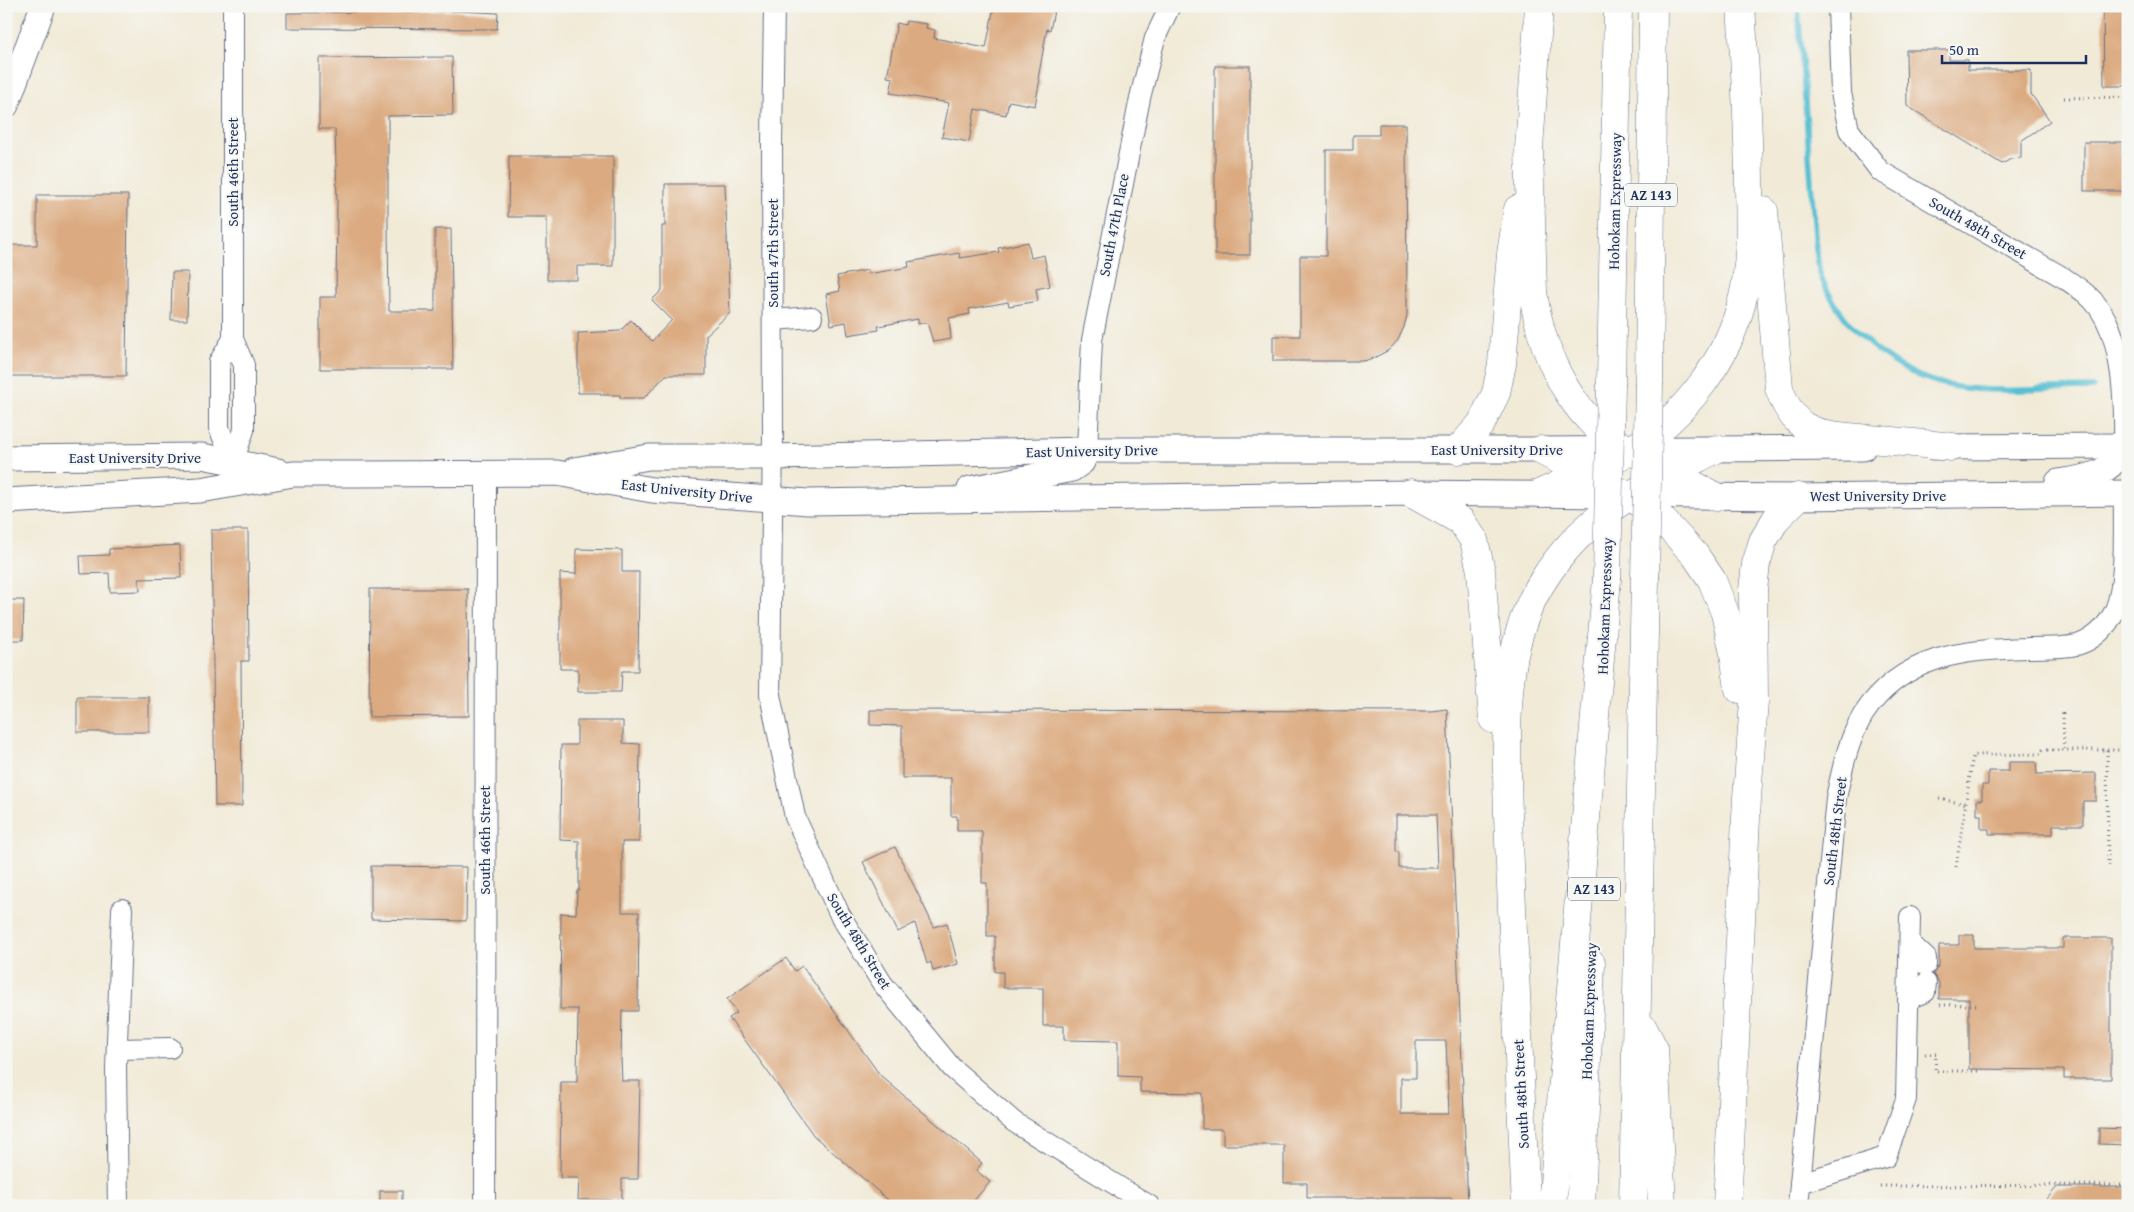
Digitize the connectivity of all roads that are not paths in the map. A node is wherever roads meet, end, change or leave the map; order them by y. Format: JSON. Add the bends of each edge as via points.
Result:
{"nodes":[{"id":1,"x":44,"y":6,"type":"edge"},
{"id":2,"x":232,"y":6,"type":"edge"},
{"id":3,"x":774,"y":6,"type":"edge"},
{"id":4,"x":1170,"y":6,"type":"edge"},
{"id":5,"x":1539,"y":6,"type":"edge"},
{"id":6,"x":1618,"y":6,"type":"edge"},
{"id":7,"x":1653,"y":6,"type":"edge"},
{"id":8,"x":1741,"y":6,"type":"edge"},
{"id":9,"x":1838,"y":6,"type":"edge"},
{"id":10,"x":6,"y":105,"type":"edge"},
{"id":11,"x":1749,"y":131,"type":"junction"},
{"id":12,"x":1529,"y":148,"type":"junction"},
{"id":13,"x":812,"y":317,"type":"dead end"},
{"id":14,"x":772,"y":320,"type":"junction"},
{"id":15,"x":6,"y":442,"type":"edge"},
{"id":16,"x":2126,"y":446,"type":"edge"},
{"id":17,"x":1952,"y":447,"type":"junction"},
{"id":18,"x":1716,"y":449,"type":"junction"},
{"id":19,"x":1087,"y":450,"type":"junction"},
{"id":20,"x":1458,"y":450,"type":"junction"},
{"id":21,"x":1540,"y":450,"type":"junction"},
{"id":22,"x":1630,"y":450,"type":"junction"},
{"id":23,"x":202,"y":456,"type":"junction"},
{"id":24,"x":6,"y":458,"type":"edge"},
{"id":25,"x":773,"y":458,"type":"junction"},
{"id":26,"x":1671,"y":472,"type":"junction"},
{"id":27,"x":233,"y":473,"type":"junction"},
{"id":28,"x":557,"y":473,"type":"junction"},
{"id":29,"x":1584,"y":473,"type":"junction"},
{"id":30,"x":486,"y":474,"type":"junction"},
{"id":31,"x":2126,"y":491,"type":"edge"},
{"id":32,"x":1411,"y":493,"type":"junction"},
{"id":33,"x":1541,"y":493,"type":"junction"},
{"id":34,"x":1989,"y":495,"type":"junction"},
{"id":35,"x":1628,"y":496,"type":"junction"},
{"id":36,"x":1716,"y":497,"type":"junction"},
{"id":37,"x":1798,"y":497,"type":"junction"},
{"id":38,"x":772,"y":500,"type":"junction"},
{"id":39,"x":6,"y":501,"type":"edge"},
{"id":40,"x":911,"y":501,"type":"junction"},
{"id":41,"x":1607,"y":579,"type":"junction"},
{"id":42,"x":1747,"y":798,"type":"junction"},
{"id":43,"x":1507,"y":802,"type":"junction"},
{"id":44,"x":122,"y":909,"type":"dead end"},
{"id":45,"x":1910,"y":917,"type":"dead end"},
{"id":46,"x":1910,"y":943,"type":"junction"},
{"id":47,"x":1908,"y":1000,"type":"junction"},
{"id":48,"x":1637,"y":1016,"type":"junction"},
{"id":49,"x":170,"y":1048,"type":"dead end"},
{"id":50,"x":117,"y":1049,"type":"junction"},
{"id":51,"x":1800,"y":1183,"type":"junction"},
{"id":52,"x":118,"y":1206,"type":"edge"},
{"id":53,"x":485,"y":1206,"type":"edge"},
{"id":54,"x":1150,"y":1206,"type":"edge"},
{"id":55,"x":1526,"y":1206,"type":"edge"},
{"id":56,"x":1552,"y":1206,"type":"edge"},
{"id":57,"x":1581,"y":1206,"type":"edge"},
{"id":58,"x":1633,"y":1206,"type":"edge"},
{"id":59,"x":1662,"y":1206,"type":"edge"},
{"id":60,"x":1727,"y":1206,"type":"edge"},
{"id":61,"x":1798,"y":1206,"type":"edge"}],
"edges":[{"from":1,"to":10,"type":"main road"},
{"from":2,"to":27,"type":"street","name":"South 46th Street","via":[[233,339],[219,362],[219,428]]},
{"from":3,"to":14,"type":"street","name":"South 47th Street"},
{"from":4,"to":19,"type":"street","name":"South 47th Place","via":[[1155,38],[1140,98],[1092,340]]},
{"from":5,"to":12,"type":"highway"},
{"from":6,"to":41,"type":"highway","name":"Hohokam Expressway","number":"AZ 143","bridge":true},
{"from":7,"to":48,"type":"highway","number":"AZ 143","bridge":true},
{"from":8,"to":11,"type":"highway"},
{"from":9,"to":16,"type":"street","name":"South 48th Street","via":[[1841,92],[1849,130],[1880,171],[2064,278],[2083,291],[2100,309],[2120,363]]},
{"from":11,"to":17,"type":"highway","via":[[1766,220],[1779,388],[1786,406],[1804,426],[1815,431]]},
{"from":11,"to":22,"type":"highway","via":[[1748,258],[1743,297],[1736,318],[1719,358],[1693,395],[1664,424]]},
{"from":12,"to":20,"type":"highway","via":[[1511,254],[1496,393],[1476,431]]},
{"from":12,"to":22,"type":"highway","via":[[1533,292],[1546,350],[1562,384],[1583,414],[1599,431]]},
{"from":13,"to":14,"type":"street"},
{"from":14,"to":25,"type":"street","name":"South 47th Street"},
{"from":15,"to":23,"type":"main road","via":[[95,442]]},
{"from":16,"to":17,"type":"main road"},
{"from":16,"to":34,"type":"main road","via":[[2110,467],[2096,475]]},
{"from":17,"to":18,"type":"main road"},
{"from":18,"to":22,"type":"main road"},
{"from":18,"to":26,"type":"highway"},
{"from":19,"to":20,"type":"main road","name":"East University Drive"},
{"from":19,"to":25,"type":"main road","name":"East University Drive"},
{"from":19,"to":40,"type":"main road","via":[[1082,462],[1072,469]]},
{"from":20,"to":21,"type":"main road","name":"East University Drive"},
{"from":21,"to":22,"type":"main road","name":"East University Drive"},
{"from":21,"to":29,"type":"highway"},
{"from":22,"to":26,"type":"highway"},
{"from":22,"to":29,"type":"highway"},
{"from":23,"to":24,"type":"main road","name":"East University Drive"},
{"from":23,"to":27,"type":"main road","name":"East University Drive"},
{"from":25,"to":28,"type":"main road","name":"East University Drive","via":[[649,456]]},
{"from":25,"to":38,"type":"street","name":"South 47th Street"},
{"from":26,"to":35,"type":"highway"},
{"from":26,"to":36,"type":"highway"},
{"from":27,"to":30,"type":"main road","name":"East University Drive"},
{"from":27,"to":39,"type":"main road","name":"East University Drive","via":[[200,490]]},
{"from":28,"to":30,"type":"main road","name":"East University Drive"},
{"from":28,"to":38,"type":"main road","name":"East University Drive","via":[[652,490]]},
{"from":29,"to":33,"type":"highway"},
{"from":29,"to":35,"type":"highway"},
{"from":30,"to":53,"type":"street","name":"South 46th Street"},
{"from":31,"to":34,"type":"main road","name":"West University Drive"},
{"from":31,"to":51,"type":"street","name":"South 48th Street","via":[[2118,600],[2109,620],[2094,637],[2063,647],[1981,650],[1922,664],[1883,690],[1863,716],[1847,750],[1836,798]]},
{"from":32,"to":33,"type":"main road","name":"East University Drive"},
{"from":32,"to":40,"type":"main road","name":"East University Drive"},
{"from":32,"to":43,"type":"highway","via":[[1461,521],[1477,549],[1492,717]]},
{"from":33,"to":35,"type":"main road","name":"East University Drive"},
{"from":34,"to":37,"type":"main road","name":"West University Drive"},
{"from":35,"to":36,"type":"main road","name":"West University Drive"},
{"from":35,"to":42,"type":"highway","via":[[1666,522],[1712,580],[1734,653]]},
{"from":35,"to":43,"type":"highway","via":[[1592,521],[1556,562],[1534,596],[1518,633],[1507,694]]},
{"from":36,"to":37,"type":"main road","name":"West University Drive"},
{"from":37,"to":42,"type":"highway","via":[[1771,526],[1756,564],[1752,590],[1754,701]]},
{"from":38,"to":40,"type":"main road","name":"East University Drive"},
{"from":38,"to":54,"type":"street","name":"South 48th Street","via":[[770,695],[796,817],[840,915],[882,983],[952,1068],[1014,1122]]},
{"from":41,"to":56,"type":"highway"},
{"from":41,"to":57,"type":"highway","name":"Hohokam Expressway","number":"AZ 143"},
{"from":42,"to":60,"type":"highway"},
{"from":43,"to":55,"type":"highway","name":"South 48th Street"},
{"from":44,"to":50,"type":"street"},
{"from":45,"to":46,"type":"street"},
{"from":46,"to":47,"type":"street"},
{"from":46,"to":47,"type":"street","via":[[1926,958],[1926,974],[1925,992]]},
{"from":47,"to":51,"type":"street","via":[[1906,1099],[1886,1156]]},
{"from":48,"to":58,"type":"highway","number":"AZ 143"},
{"from":48,"to":59,"type":"highway","via":[[1654,1049]]},
{"from":49,"to":50,"type":"street"},
{"from":50,"to":52,"type":"street"},
{"from":51,"to":61,"type":"street","name":"South 48th Street"}]}
